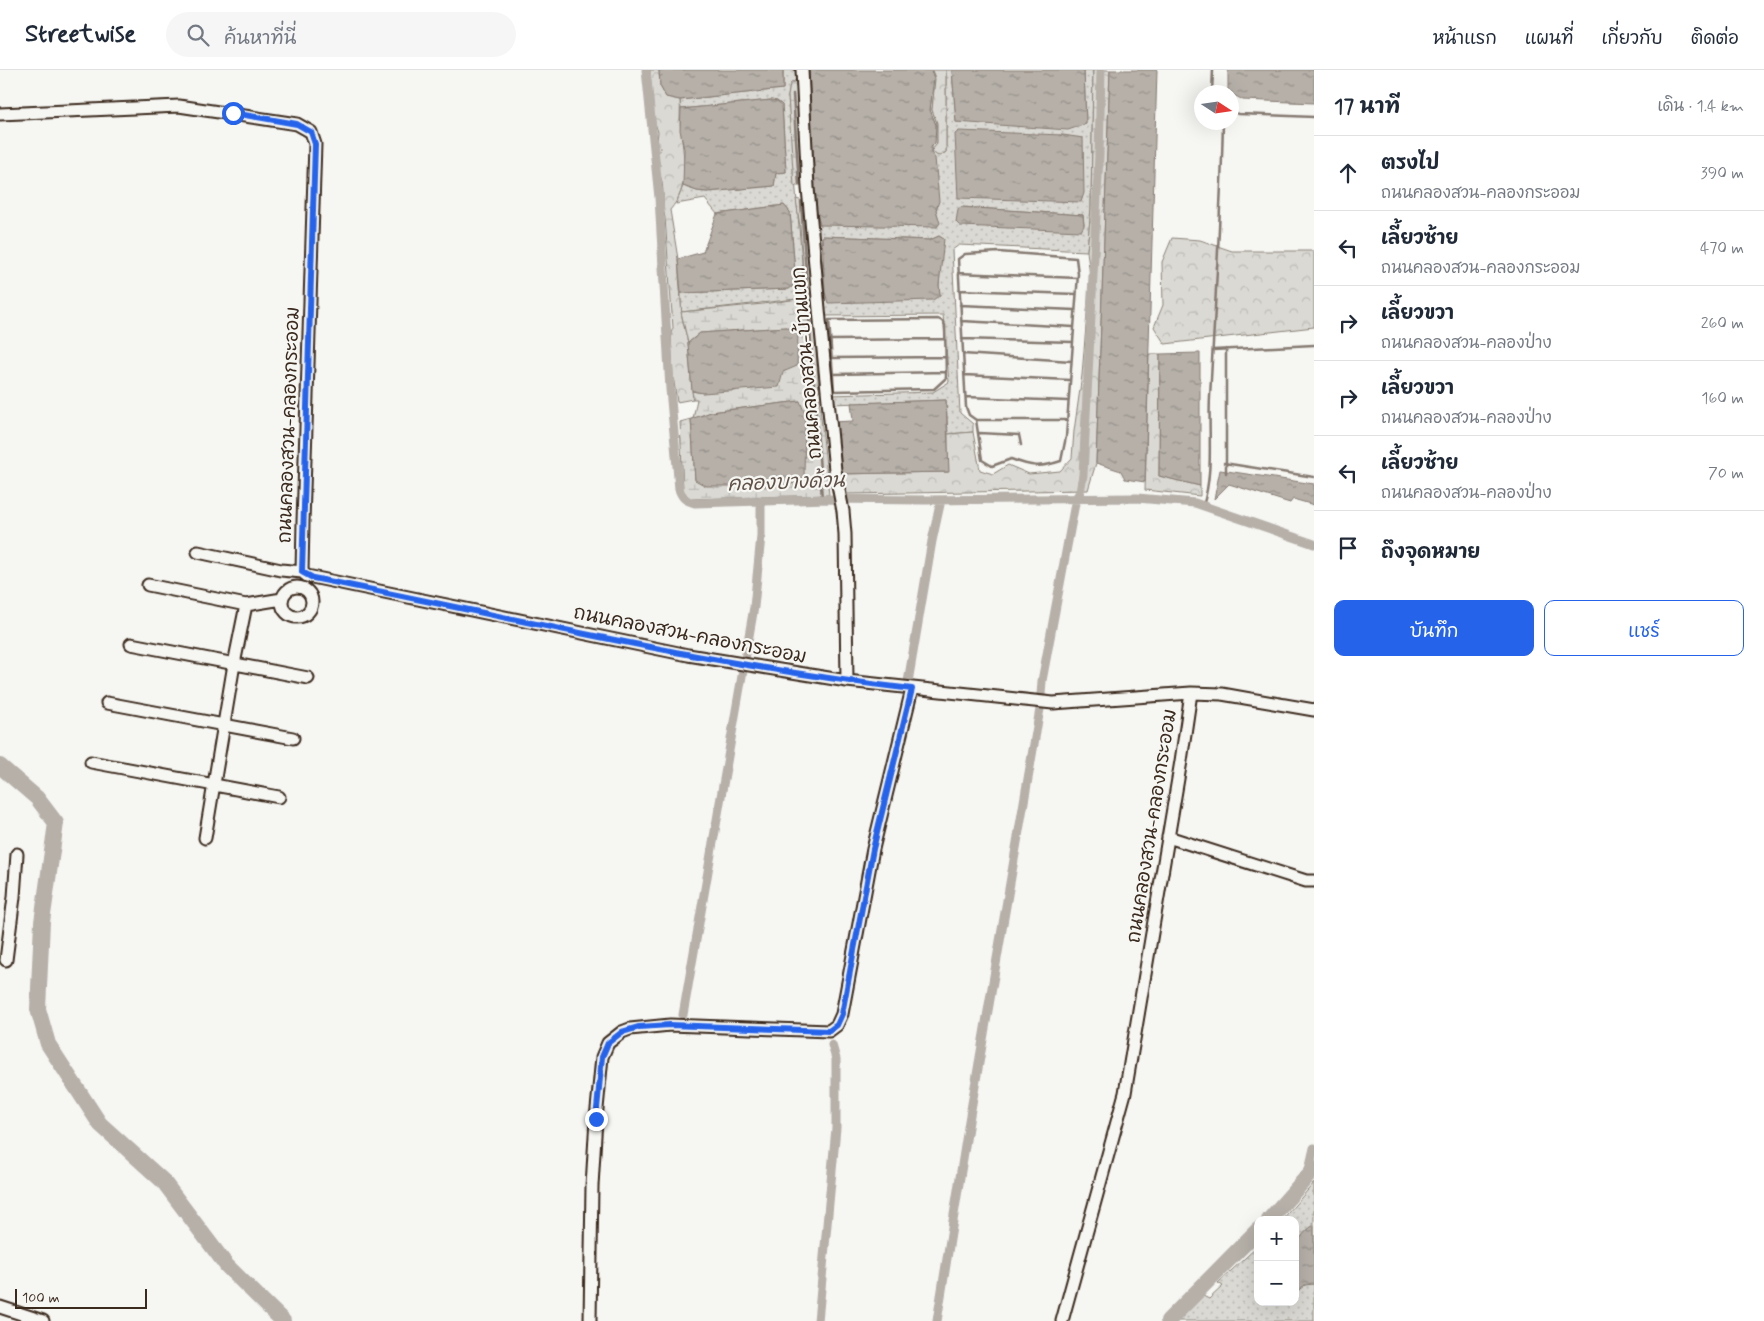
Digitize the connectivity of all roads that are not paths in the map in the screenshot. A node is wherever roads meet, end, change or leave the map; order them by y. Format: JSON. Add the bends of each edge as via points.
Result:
{"nodes":[{"id":1,"x":802,"y":70,"type":"edge"},
{"id":2,"x":0,"y":114,"type":"edge"},
{"id":3,"x":198,"y":552,"type":"dead end"},
{"id":4,"x":305,"y":574,"type":"junction"},
{"id":5,"x":148,"y":585,"type":"dead end"},
{"id":6,"x":301,"y":588,"type":"junction"},
{"id":7,"x":282,"y":599,"type":"junction"},
{"id":8,"x":246,"y":605,"type":"junction"},
{"id":9,"x":131,"y":644,"type":"dead end"},
{"id":10,"x":234,"y":664,"type":"junction"},
{"id":11,"x":308,"y":678,"type":"dead end"},
{"id":12,"x":847,"y":681,"type":"junction"},
{"id":13,"x":912,"y":689,"type":"junction"},
{"id":14,"x":1191,"y":693,"type":"junction"},
{"id":15,"x":107,"y":703,"type":"dead end"},
{"id":16,"x":1314,"y":710,"type":"edge"},
{"id":17,"x":224,"y":726,"type":"junction"},
{"id":18,"x":293,"y":738,"type":"dead end"},
{"id":19,"x":91,"y":762,"type":"dead end"},
{"id":20,"x":214,"y":784,"type":"junction"},
{"id":21,"x":279,"y":797,"type":"dead end"},
{"id":22,"x":1168,"y":837,"type":"junction"},
{"id":23,"x":205,"y":838,"type":"dead end"},
{"id":24,"x":17,"y":854,"type":"dead end"},
{"id":25,"x":1314,"y":882,"type":"edge"},
{"id":26,"x":6,"y":908,"type":"edge"},
{"id":27,"x":6,"y":960,"type":"dead end"},
{"id":28,"x":0,"y":1307,"type":"edge"},
{"id":29,"x":43,"y":1321,"type":"edge"},
{"id":30,"x":590,"y":1321,"type":"edge"},
{"id":31,"x":1062,"y":1321,"type":"edge"}],
"edges":[{"from":1,"to":12,"type":"street","name":"ถนนคลองสวน-บ้านแขก","via":[[808,188],[826,392],[845,534]]},
{"from":2,"to":4,"type":"street","name":"ถนนคลองสวน-คลองกระออม","via":[[179,106],[297,124],[311,132],[315,144]]},
{"from":3,"to":4,"type":"street"},
{"from":4,"to":6,"type":"street"},
{"from":4,"to":12,"type":"street","name":"ถนนคลองสวน-คลองกระออม","via":[[679,653]]},
{"from":5,"to":8,"type":"street"},
{"from":6,"to":7,"type":"street","via":[[289,589]]},
{"from":6,"to":7,"type":"street","via":[[308,592],[312,601],[305,615],[290,615]]},
{"from":7,"to":8,"type":"street"},
{"from":8,"to":10,"type":"street"},
{"from":9,"to":10,"type":"street"},
{"from":10,"to":11,"type":"street"},
{"from":10,"to":17,"type":"street"},
{"from":12,"to":13,"type":"street","name":"ถนนคลองสวน-คลองกระออม"},
{"from":13,"to":14,"type":"street","name":"ถนนคลองสวน-คลองกระออม","via":[[1053,703]]},
{"from":13,"to":30,"type":"street","via":[[873,849],[842,1014],[837,1025],[829,1031],[670,1025],[639,1027],[622,1032],[608,1043],[602,1057],[596,1119]]},
{"from":14,"to":16,"type":"street","via":[[1222,694]]},
{"from":14,"to":22,"type":"street","name":"ถนนคลองสวน-คลองกระออม"},
{"from":15,"to":17,"type":"street"},
{"from":17,"to":18,"type":"street"},
{"from":17,"to":20,"type":"street"},
{"from":19,"to":20,"type":"street"},
{"from":20,"to":21,"type":"street"},
{"from":20,"to":23,"type":"street"},
{"from":22,"to":25,"type":"street"},
{"from":22,"to":31,"type":"street","name":"ถนนคลองสวน-คลองกระออม","via":[[1125,1093]]},
{"from":24,"to":26,"type":"street"},
{"from":26,"to":27,"type":"street"},
{"from":28,"to":29,"type":"street"}]}
